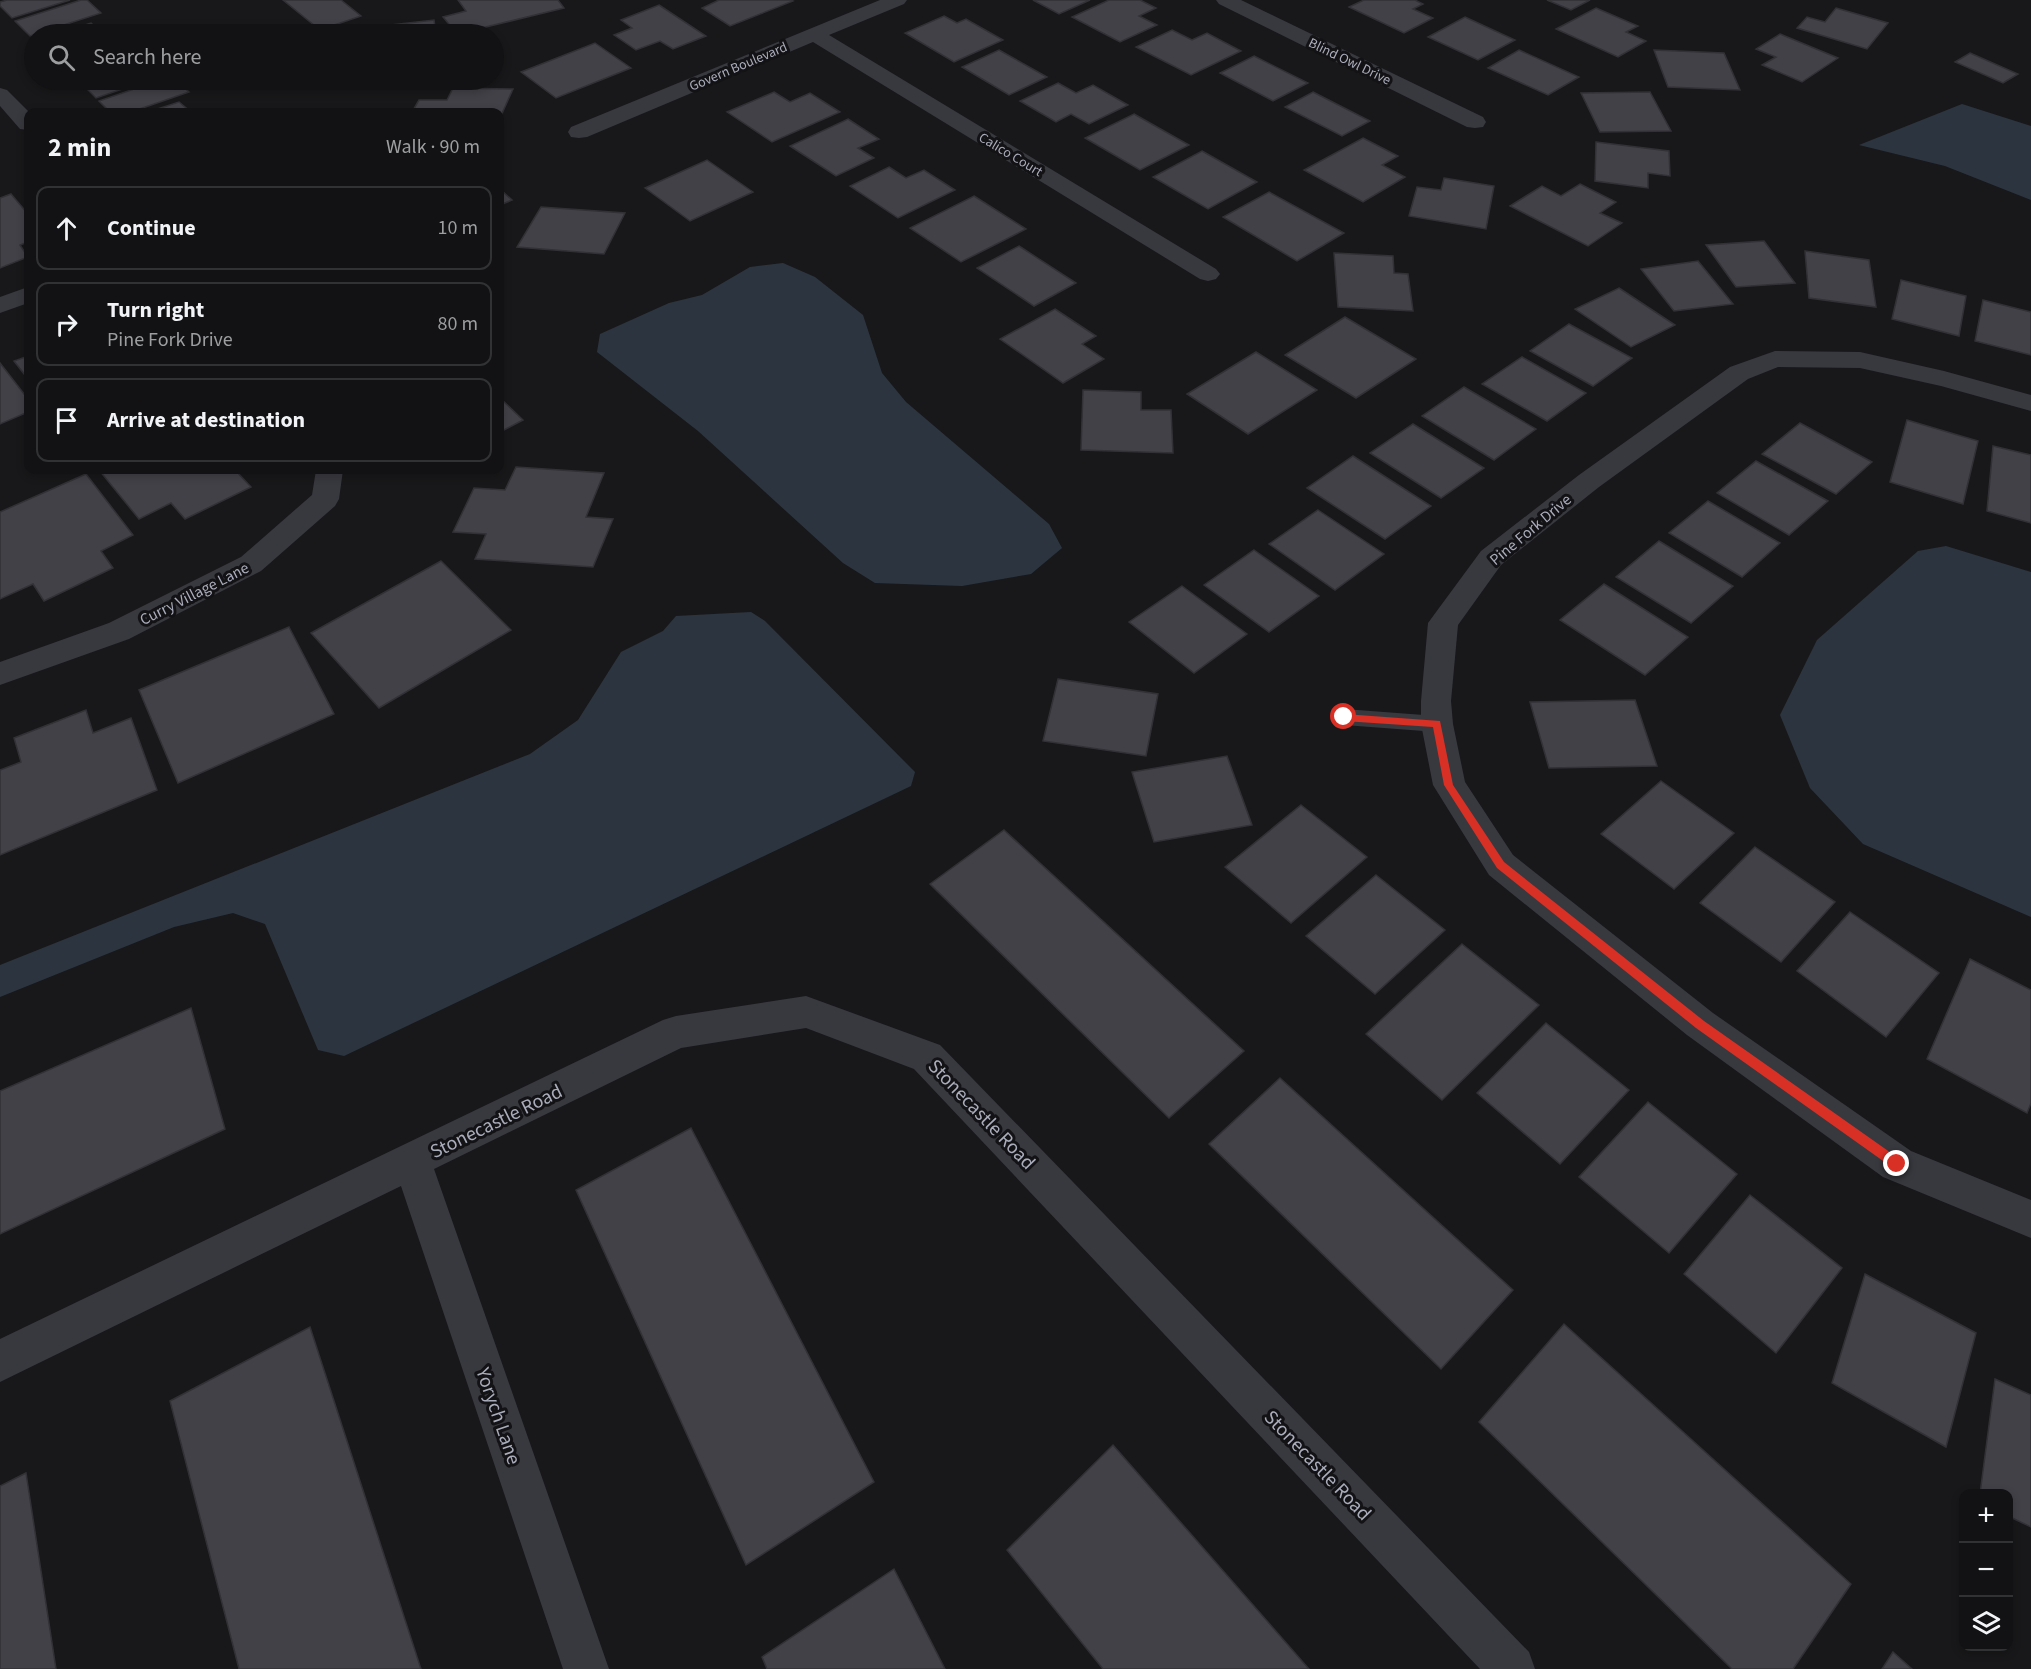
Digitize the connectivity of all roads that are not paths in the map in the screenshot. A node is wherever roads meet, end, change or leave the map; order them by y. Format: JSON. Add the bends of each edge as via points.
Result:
{"nodes":[{"id":1,"x":897,"y":0,"type":"edge"},
{"id":2,"x":1226,"y":0,"type":"edge"},
{"id":3,"x":813,"y":34,"type":"junction"},
{"id":4,"x":0,"y":94,"type":"edge"},
{"id":5,"x":24,"y":120,"type":"edge"},
{"id":6,"x":1475,"y":122,"type":"dead end"},
{"id":7,"x":579,"y":132,"type":"dead end"},
{"id":8,"x":1208,"y":274,"type":"dead end"},
{"id":9,"x":24,"y":296,"type":"edge"},
{"id":10,"x":0,"y":306,"type":"edge"},
{"id":11,"x":2031,"y":403,"type":"edge"},
{"id":12,"x":329,"y":474,"type":"edge"},
{"id":13,"x":0,"y":674,"type":"edge"},
{"id":14,"x":1344,"y":717,"type":"dead end"},
{"id":15,"x":1437,"y":724,"type":"junction"},
{"id":16,"x":412,"y":1162,"type":"junction"},
{"id":17,"x":2031,"y":1219,"type":"edge"},
{"id":18,"x":0,"y":1361,"type":"edge"},
{"id":19,"x":586,"y":1669,"type":"edge"},
{"id":20,"x":1512,"y":1669,"type":"edge"}],
"edges":[{"from":1,"to":3,"type":"street","name":"Govern Boulevard"},
{"from":2,"to":6,"type":"street","name":"Blind Owl Drive"},
{"from":3,"to":7,"type":"street","name":"Govern Boulevard"},
{"from":3,"to":8,"type":"street","name":"Calico Court"},
{"from":4,"to":5,"type":"street"},
{"from":9,"to":10,"type":"street"},
{"from":11,"to":15,"type":"street","name":"Pine Fork Drive","via":[[1860,360],[1775,359],[1739,373],[1589,481],[1491,558],[1443,623]]},
{"from":12,"to":13,"type":"street","name":"Curry Village Lane","via":[[325,499],[251,564],[119,631]]},
{"from":14,"to":15,"type":"lane"},
{"from":15,"to":17,"type":"street","name":"Pine Fork Drive","via":[[1449,785],[1501,865],[1700,1024],[1897,1164]]},
{"from":16,"to":18,"type":"street","name":"Stonecastle Road"},
{"from":16,"to":19,"type":"street","name":"Yorych Lane"},
{"from":16,"to":20,"type":"street","name":"Stonecastle Road","via":[[676,1032],[806,1012],[927,1057]]}]}
